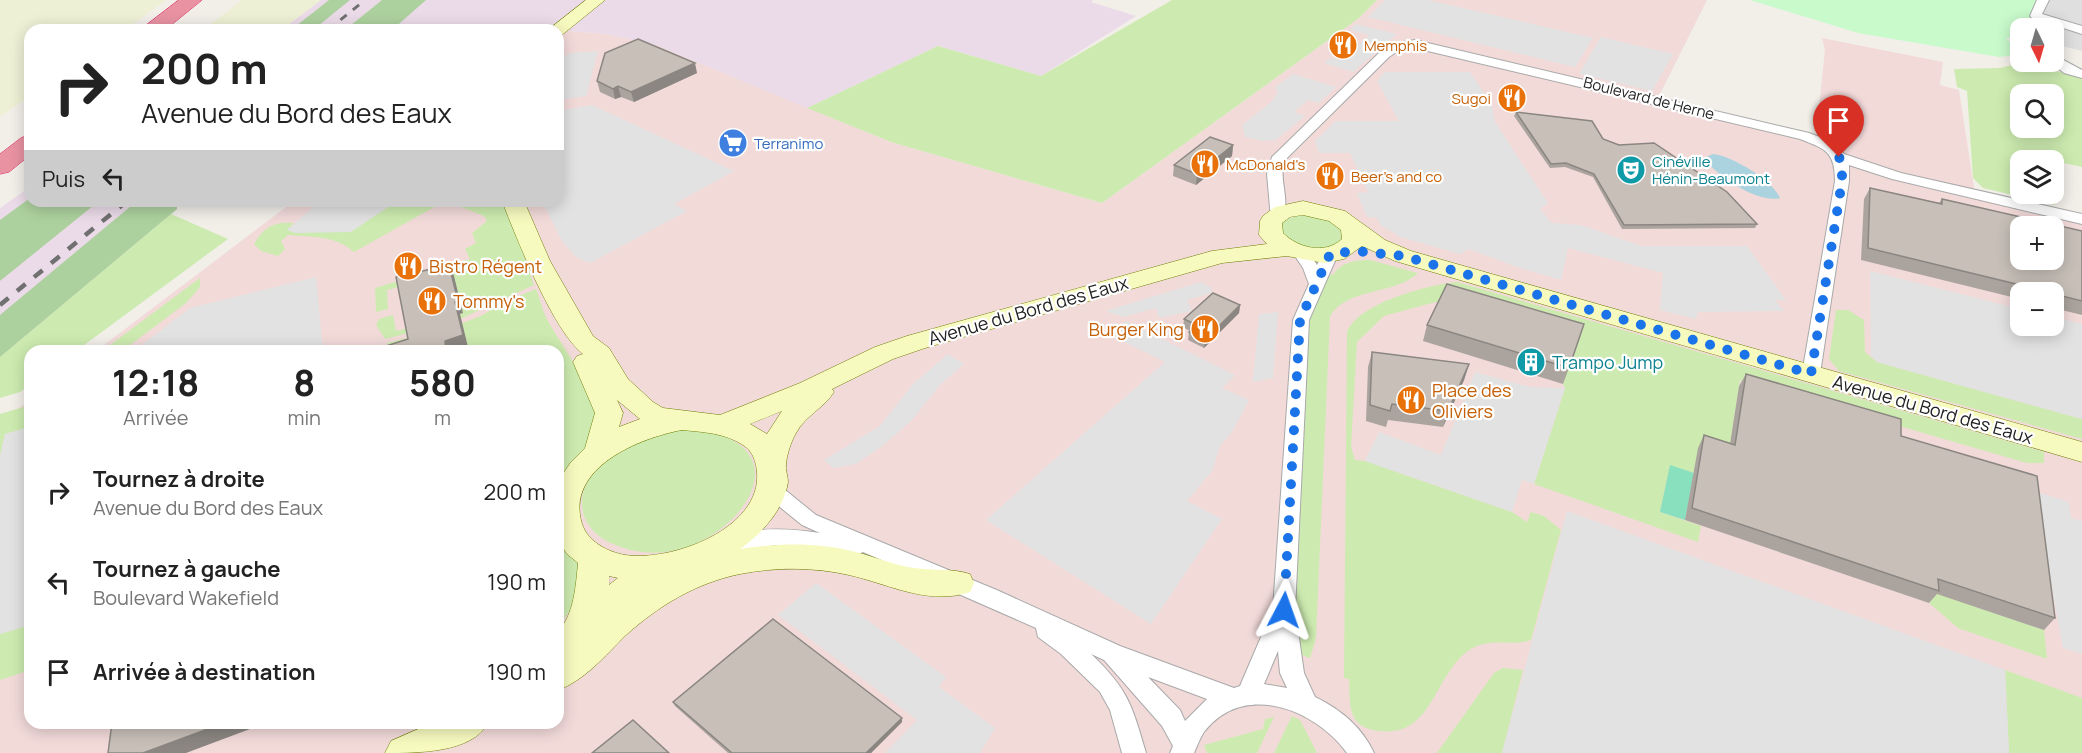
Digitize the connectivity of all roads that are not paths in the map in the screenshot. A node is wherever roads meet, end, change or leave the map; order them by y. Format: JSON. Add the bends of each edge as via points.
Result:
{"nodes":[{"id":1,"x":597,"y":0,"type":"edge"},
{"id":2,"x":2043,"y":0,"type":"edge"},
{"id":3,"x":200,"y":3,"type":"edge"},
{"id":4,"x":162,"y":24,"type":"edge"},
{"id":5,"x":183,"y":24,"type":"edge"},
{"id":6,"x":564,"y":24,"type":"edge"},
{"id":7,"x":2082,"y":30,"type":"edge"},
{"id":8,"x":2064,"y":67,"type":"edge"},
{"id":9,"x":2082,"y":74,"type":"edge"},
{"id":10,"x":24,"y":124,"type":"edge"},
{"id":11,"x":0,"y":142,"type":"edge"},
{"id":12,"x":24,"y":148,"type":"edge"},
{"id":13,"x":1839,"y":157,"type":"junction"},
{"id":14,"x":0,"y":166,"type":"edge"},
{"id":15,"x":1276,"y":188,"type":"junction"},
{"id":16,"x":516,"y":207,"type":"edge"},
{"id":17,"x":1314,"y":209,"type":"junction"},
{"id":18,"x":2082,"y":219,"type":"edge"},
{"id":19,"x":1273,"y":222,"type":"junction"},
{"id":20,"x":1352,"y":228,"type":"junction"},
{"id":21,"x":1294,"y":251,"type":"junction"},
{"id":22,"x":1336,"y":253,"type":"junction"},
{"id":23,"x":1220,"y":256,"type":"junction"},
{"id":24,"x":1403,"y":256,"type":"junction"},
{"id":25,"x":1317,"y":285,"type":"junction"},
{"id":26,"x":583,"y":341,"type":"junction"},
{"id":27,"x":840,"y":374,"type":"junction"},
{"id":28,"x":1811,"y":374,"type":"junction"},
{"id":29,"x":682,"y":420,"type":"junction"},
{"id":30,"x":724,"y":424,"type":"junction"},
{"id":31,"x":2082,"y":452,"type":"edge"},
{"id":32,"x":598,"y":453,"type":"junction"},
{"id":33,"x":772,"y":476,"type":"junction"},
{"id":34,"x":567,"y":484,"type":"edge"},
{"id":35,"x":564,"y":516,"type":"edge"},
{"id":36,"x":564,"y":530,"type":"edge"},
{"id":37,"x":730,"y":543,"type":"junction"},
{"id":38,"x":594,"y":557,"type":"junction"},
{"id":39,"x":897,"y":557,"type":"junction"},
{"id":40,"x":660,"y":568,"type":"junction"},
{"id":41,"x":958,"y":583,"type":"junction"},
{"id":42,"x":1284,"y":610,"type":"junction"},
{"id":43,"x":1035,"y":616,"type":"junction"},
{"id":44,"x":567,"y":643,"type":"edge"},
{"id":45,"x":1112,"y":653,"type":"junction"},
{"id":46,"x":564,"y":670,"type":"edge"},
{"id":47,"x":1240,"y":696,"type":"junction"},
{"id":48,"x":1305,"y":702,"type":"junction"},
{"id":49,"x":457,"y":729,"type":"edge"},
{"id":50,"x":1183,"y":748,"type":"edge"},
{"id":51,"x":404,"y":753,"type":"edge"},
{"id":52,"x":1134,"y":753,"type":"edge"},
{"id":53,"x":1362,"y":753,"type":"edge"}],
"edges":[{"from":1,"to":6,"type":"street"},
{"from":2,"to":7,"type":"street","via":[[2036,16]]},
{"from":3,"to":4,"type":"highway"},
{"from":3,"to":5,"type":"highway"},
{"from":8,"to":9,"type":"street"},
{"from":10,"to":11,"type":"highway"},
{"from":12,"to":14,"type":"highway"},
{"from":13,"to":15,"type":"street","name":"Boulevard de Herne","via":[[1828,145],[1804,136],[1435,47],[1408,44],[1385,54],[1284,153],[1273,169]]},
{"from":13,"to":18,"type":"street","name":"Boulevard de Herne","via":[[1914,181]]},
{"from":13,"to":28,"type":"street","via":[[1842,181]]},
{"from":15,"to":17,"type":"street"},
{"from":15,"to":19,"type":"street","name":"Boulevard de Herne","via":[[1280,199]]},
{"from":16,"to":26,"type":"street","via":[[538,261]]},
{"from":17,"to":19,"type":"street","name":"Avenue du Bord des Eaux","via":[[1293,209]]},
{"from":17,"to":20,"type":"street","name":"Avenue du Bord des Eaux","via":[[1337,216]]},
{"from":19,"to":21,"type":"street","via":[[1276,241]]},
{"from":19,"to":23,"type":"street","name":"Avenue du Bord des Eaux","via":[[1249,242]]},
{"from":20,"to":22,"type":"street","via":[[1353,241]]},
{"from":20,"to":24,"type":"street","name":"Avenue du Bord des Eaux"},
{"from":21,"to":22,"type":"street","name":"Avenue du Bord des Eaux"},
{"from":21,"to":23,"type":"street","name":"Avenue du Bord des Eaux"},
{"from":21,"to":25,"type":"street","via":[[1311,268]]},
{"from":22,"to":24,"type":"street","name":"Avenue du Bord des Eaux"},
{"from":22,"to":25,"type":"street"},
{"from":23,"to":27,"type":"street","name":"Avenue du Bord des Eaux","via":[[916,342]]},
{"from":24,"to":28,"type":"street","name":"Avenue du Bord des Eaux"},
{"from":25,"to":42,"type":"street","via":[[1300,320]]},
{"from":26,"to":29,"type":"street","via":[[600,354],[618,385],[643,409],[656,416]]},
{"from":26,"to":32,"type":"street","via":[[585,359],[609,413]]},
{"from":27,"to":30,"type":"street","name":"Avenue du Bord des Eaux"},
{"from":27,"to":33,"type":"street","name":"Avenue du Bord des Eaux","via":[[783,428],[775,444]]},
{"from":28,"to":31,"type":"street","name":"Avenue du Bord des Eaux"},
{"from":29,"to":30,"type":"street"},
{"from":29,"to":32,"type":"street","via":[[637,430]]},
{"from":30,"to":33,"type":"street","via":[[746,432],[762,445]]},
{"from":32,"to":34,"type":"street"},
{"from":33,"to":37,"type":"street","via":[[758,518]]},
{"from":33,"to":39,"type":"street","via":[[809,520]]},
{"from":34,"to":35,"type":"street"},
{"from":36,"to":38,"type":"street"},
{"from":37,"to":39,"type":"street","via":[[795,536]]},
{"from":37,"to":40,"type":"street","via":[[697,559]]},
{"from":38,"to":40,"type":"street","via":[[624,567]]},
{"from":38,"to":44,"type":"street","via":[[592,593]]},
{"from":39,"to":41,"type":"street"},
{"from":40,"to":44,"type":"street","via":[[625,590]]},
{"from":41,"to":43,"type":"street"},
{"from":41,"to":46,"type":"street","via":[[909,581],[823,558],[764,557],[728,564],[700,573],[646,600]]},
{"from":42,"to":47,"type":"street"},
{"from":42,"to":48,"type":"street","via":[[1292,673]]},
{"from":43,"to":45,"type":"street"},
{"from":43,"to":52,"type":"street","via":[[1048,633],[1069,647],[1107,685],[1121,708]]},
{"from":45,"to":47,"type":"street"},
{"from":45,"to":50,"type":"street","via":[[1171,718]]},
{"from":47,"to":48,"type":"street","via":[[1276,695]]},
{"from":47,"to":50,"type":"street","via":[[1206,712]]},
{"from":48,"to":53,"type":"street","via":[[1346,730]]},
{"from":49,"to":51,"type":"street"}]}
